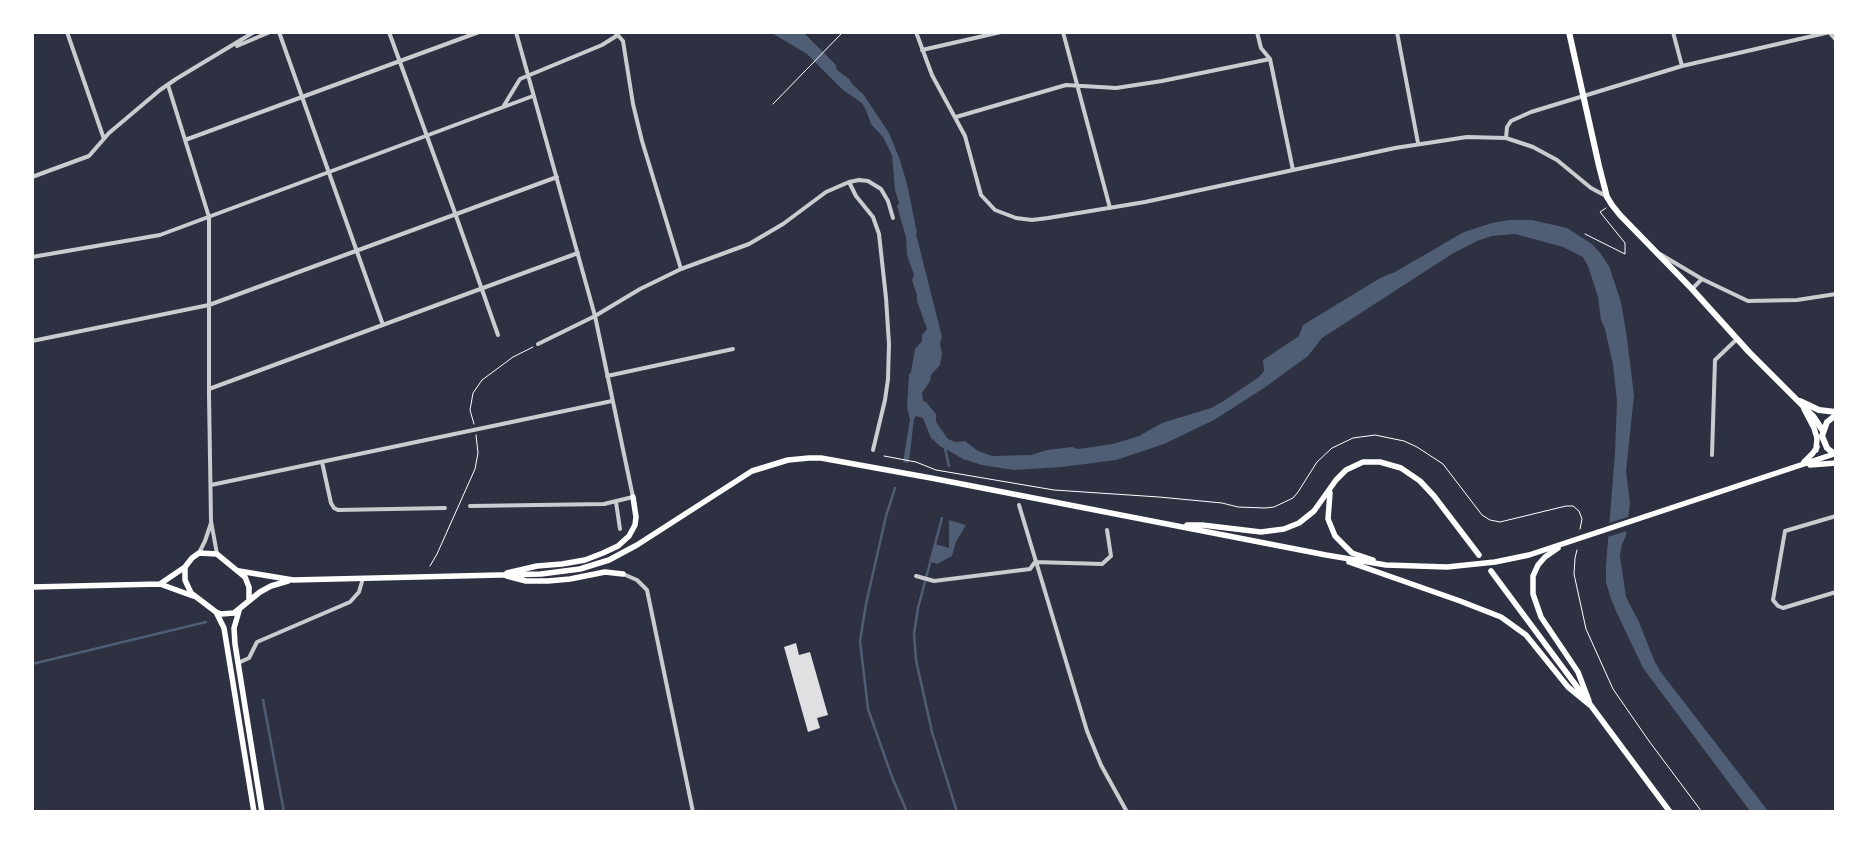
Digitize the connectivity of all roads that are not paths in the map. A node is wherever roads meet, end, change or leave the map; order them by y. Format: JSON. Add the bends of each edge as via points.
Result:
{"nodes":[{"id":1,"x":67,"y":32,"type":"edge"},
{"id":2,"x":254,"y":32,"type":"edge"},
{"id":3,"x":270,"y":32,"type":"edge"},
{"id":4,"x":279,"y":32,"type":"edge"},
{"id":5,"x":389,"y":32,"type":"edge"},
{"id":6,"x":479,"y":32,"type":"edge"},
{"id":7,"x":516,"y":32,"type":"edge"},
{"id":8,"x":916,"y":32,"type":"edge"},
{"id":9,"x":1001,"y":32,"type":"edge"},
{"id":10,"x":1062,"y":32,"type":"edge"},
{"id":11,"x":1257,"y":32,"type":"edge"},
{"id":12,"x":1397,"y":32,"type":"edge"},
{"id":13,"x":1569,"y":32,"type":"edge"},
{"id":14,"x":1673,"y":32,"type":"edge"},
{"id":15,"x":1830,"y":33,"type":"edge"},
{"id":16,"x":616,"y":34,"type":"edge"},
{"id":17,"x":1836,"y":40,"type":"edge"},
{"id":18,"x":922,"y":50,"type":"junction"},
{"id":19,"x":221,"y":52,"type":"junction"},
{"id":20,"x":1270,"y":58,"type":"junction"},
{"id":21,"x":400,"y":62,"type":"junction"},
{"id":22,"x":1682,"y":66,"type":"junction"},
{"id":23,"x":528,"y":76,"type":"junction"},
{"id":24,"x":168,"y":85,"type":"junction"},
{"id":25,"x":1077,"y":86,"type":"junction"},
{"id":26,"x":1584,"y":95,"type":"junction"},
{"id":27,"x":533,"y":96,"type":"junction"},
{"id":28,"x":303,"y":97,"type":"junction"},
{"id":29,"x":503,"y":107,"type":"junction"},
{"id":30,"x":956,"y":117,"type":"junction"},
{"id":31,"x":426,"y":134,"type":"junction"},
{"id":32,"x":1506,"y":138,"type":"junction"},
{"id":33,"x":104,"y":139,"type":"junction"},
{"id":34,"x":185,"y":140,"type":"junction"},
{"id":35,"x":1418,"y":143,"type":"junction"},
{"id":36,"x":1292,"y":170,"type":"junction"},
{"id":37,"x":329,"y":171,"type":"junction"},
{"id":38,"x":33,"y":175,"type":"edge"},
{"id":39,"x":557,"y":177,"type":"junction"},
{"id":40,"x":849,"y":182,"type":"junction"},
{"id":41,"x":1607,"y":197,"type":"junction"},
{"id":42,"x":1110,"y":208,"type":"junction"},
{"id":43,"x":455,"y":213,"type":"junction"},
{"id":44,"x":209,"y":216,"type":"junction"},
{"id":45,"x":893,"y":218,"type":"dead end"},
{"id":46,"x":357,"y":250,"type":"junction"},
{"id":47,"x":1653,"y":250,"type":"junction"},
{"id":48,"x":578,"y":253,"type":"junction"},
{"id":49,"x":32,"y":257,"type":"edge"},
{"id":50,"x":681,"y":269,"type":"junction"},
{"id":51,"x":1702,"y":278,"type":"junction"},
{"id":52,"x":482,"y":288,"type":"junction"},
{"id":53,"x":1692,"y":289,"type":"junction"},
{"id":54,"x":1836,"y":294,"type":"edge"},
{"id":55,"x":209,"y":305,"type":"junction"},
{"id":56,"x":595,"y":316,"type":"junction"},
{"id":57,"x":383,"y":325,"type":"junction"},
{"id":58,"x":498,"y":336,"type":"dead end"},
{"id":59,"x":1737,"y":339,"type":"junction"},
{"id":60,"x":32,"y":341,"type":"edge"},
{"id":61,"x":538,"y":344,"type":"road end"},
{"id":62,"x":733,"y":349,"type":"dead end"},
{"id":63,"x":607,"y":376,"type":"junction"},
{"id":64,"x":209,"y":389,"type":"junction"},
{"id":65,"x":612,"y":401,"type":"junction"},
{"id":66,"x":1799,"y":402,"type":"junction"},
{"id":67,"x":1836,"y":414,"type":"edge"},
{"id":68,"x":1823,"y":434,"type":"junction"},
{"id":69,"x":872,"y":450,"type":"dead end"},
{"id":70,"x":1816,"y":450,"type":"junction"},
{"id":71,"x":1835,"y":454,"type":"edge"},
{"id":72,"x":1712,"y":455,"type":"dead end"},
{"id":73,"x":322,"y":462,"type":"junction"},
{"id":74,"x":1836,"y":463,"type":"edge"},
{"id":75,"x":1796,"y":468,"type":"junction"},
{"id":76,"x":211,"y":485,"type":"junction"},
{"id":77,"x":1330,"y":489,"type":"junction"},
{"id":78,"x":632,"y":498,"type":"junction"},
{"id":79,"x":616,"y":502,"type":"junction"},
{"id":80,"x":1018,"y":505,"type":"dead end"},
{"id":81,"x":470,"y":506,"type":"dead end"},
{"id":82,"x":445,"y":508,"type":"dead end"},
{"id":83,"x":1836,"y":516,"type":"edge"},
{"id":84,"x":211,"y":520,"type":"junction"},
{"id":85,"x":1172,"y":525,"type":"junction"},
{"id":86,"x":620,"y":528,"type":"dead end"},
{"id":87,"x":1107,"y":530,"type":"dead end"},
{"id":88,"x":1563,"y":545,"type":"junction"},
{"id":89,"x":199,"y":552,"type":"junction"},
{"id":90,"x":217,"y":554,"type":"junction"},
{"id":91,"x":1479,"y":555,"type":"dead end"},
{"id":92,"x":1335,"y":557,"type":"junction"},
{"id":93,"x":1035,"y":562,"type":"junction"},
{"id":94,"x":1386,"y":565,"type":"junction"},
{"id":95,"x":185,"y":567,"type":"junction"},
{"id":96,"x":238,"y":571,"type":"junction"},
{"id":97,"x":1490,"y":571,"type":"dead end"},
{"id":98,"x":503,"y":574,"type":"junction"},
{"id":99,"x":623,"y":574,"type":"joint"},
{"id":100,"x":916,"y":576,"type":"dead end"},
{"id":101,"x":363,"y":578,"type":"junction"},
{"id":102,"x":293,"y":580,"type":"junction"},
{"id":103,"x":160,"y":584,"type":"junction"},
{"id":104,"x":32,"y":587,"type":"edge"},
{"id":105,"x":1836,"y":592,"type":"edge"},
{"id":106,"x":196,"y":597,"type":"junction"},
{"id":107,"x":249,"y":599,"type":"junction"},
{"id":108,"x":239,"y":611,"type":"junction"},
{"id":109,"x":216,"y":612,"type":"junction"},
{"id":110,"x":238,"y":663,"type":"junction"},
{"id":111,"x":1590,"y":705,"type":"junction"},
{"id":112,"x":254,"y":812,"type":"edge"},
{"id":113,"x":262,"y":812,"type":"edge"},
{"id":114,"x":693,"y":812,"type":"edge"},
{"id":115,"x":1127,"y":812,"type":"edge"},
{"id":116,"x":1670,"y":812,"type":"edge"}],
"edges":[{"from":1,"to":33,"type":"street"},
{"from":2,"to":19,"type":"street"},
{"from":3,"to":19,"type":"street"},
{"from":4,"to":28,"type":"street"},
{"from":5,"to":21,"type":"street"},
{"from":6,"to":21,"type":"street"},
{"from":7,"to":23,"type":"street"},
{"from":8,"to":18,"type":"street"},
{"from":9,"to":18,"type":"street"},
{"from":10,"to":25,"type":"street"},
{"from":11,"to":20,"type":"street","via":[[1261,48]]},
{"from":12,"to":35,"type":"street"},
{"from":13,"to":26,"type":"main road"},
{"from":14,"to":22,"type":"street"},
{"from":15,"to":17,"type":"street"},
{"from":15,"to":22,"type":"street"},
{"from":16,"to":23,"type":"street","via":[[602,45]]},
{"from":16,"to":50,"type":"street","via":[[623,41],[642,141]]},
{"from":18,"to":30,"type":"street"},
{"from":19,"to":24,"type":"street"},
{"from":20,"to":25,"type":"street","via":[[1153,83],[1116,88]]},
{"from":20,"to":36,"type":"street"},
{"from":21,"to":28,"type":"street"},
{"from":21,"to":31,"type":"street"},
{"from":22,"to":26,"type":"street"},
{"from":23,"to":27,"type":"street"},
{"from":23,"to":29,"type":"street","via":[[520,79]]},
{"from":24,"to":33,"type":"street"},
{"from":24,"to":34,"type":"street"},
{"from":25,"to":30,"type":"street","via":[[1066,86]]},
{"from":25,"to":42,"type":"street"},
{"from":26,"to":32,"type":"street","via":[[1513,119],[1507,127]]},
{"from":26,"to":41,"type":"main road"},
{"from":27,"to":29,"type":"street"},
{"from":27,"to":39,"type":"street"},
{"from":28,"to":34,"type":"street"},
{"from":28,"to":37,"type":"street"},
{"from":29,"to":31,"type":"street"},
{"from":30,"to":42,"type":"street","via":[[965,136],[981,195],[995,210],[1012,218],[1038,220]]},
{"from":31,"to":37,"type":"street"},
{"from":31,"to":43,"type":"street"},
{"from":32,"to":35,"type":"street","via":[[1467,137]]},
{"from":32,"to":41,"type":"street","via":[[1546,153]]},
{"from":33,"to":38,"type":"street","via":[[89,156]]},
{"from":34,"to":44,"type":"street"},
{"from":35,"to":36,"type":"street"},
{"from":36,"to":42,"type":"street"},
{"from":37,"to":44,"type":"street"},
{"from":37,"to":46,"type":"street"},
{"from":39,"to":43,"type":"street"},
{"from":39,"to":48,"type":"street"},
{"from":40,"to":45,"type":"street","via":[[859,180],[881,189]]},
{"from":40,"to":50,"type":"street","via":[[826,192],[749,244]]},
{"from":40,"to":69,"type":"street","via":[[873,217],[879,234],[886,298],[888,379]]},
{"from":41,"to":47,"type":"main road"},
{"from":43,"to":46,"type":"street"},
{"from":43,"to":52,"type":"street"},
{"from":44,"to":49,"type":"street","via":[[160,235]]},
{"from":44,"to":55,"type":"street"},
{"from":46,"to":55,"type":"street"},
{"from":46,"to":57,"type":"street"},
{"from":47,"to":51,"type":"street"},
{"from":47,"to":53,"type":"main road"},
{"from":48,"to":52,"type":"street"},
{"from":48,"to":56,"type":"street"},
{"from":50,"to":56,"type":"street"},
{"from":51,"to":53,"type":"street"},
{"from":51,"to":54,"type":"street","via":[[1748,302]]},
{"from":52,"to":57,"type":"street"},
{"from":52,"to":58,"type":"street"},
{"from":53,"to":59,"type":"main road"},
{"from":55,"to":60,"type":"street"},
{"from":55,"to":64,"type":"street"},
{"from":56,"to":61,"type":"street"},
{"from":56,"to":63,"type":"street"},
{"from":57,"to":64,"type":"street"},
{"from":59,"to":66,"type":"main road"},
{"from":59,"to":72,"type":"street","via":[[1715,360]]},
{"from":62,"to":63,"type":"street"},
{"from":63,"to":65,"type":"street"},
{"from":64,"to":76,"type":"street"},
{"from":65,"to":73,"type":"street"},
{"from":65,"to":78,"type":"street"},
{"from":66,"to":67,"type":"main road"},
{"from":66,"to":68,"type":"main road","via":[[1813,416]]},
{"from":66,"to":70,"type":"main road","via":[[1814,428]]},
{"from":67,"to":68,"type":"main road","via":[[1827,422]]},
{"from":68,"to":70,"type":"main road"},
{"from":68,"to":71,"type":"main road","via":[[1827,448]]},
{"from":70,"to":75,"type":"main road"},
{"from":71,"to":75,"type":"main road"},
{"from":73,"to":76,"type":"street"},
{"from":73,"to":82,"type":"street","via":[[334,508]]},
{"from":74,"to":75,"type":"main road"},
{"from":75,"to":88,"type":"main road"},
{"from":76,"to":84,"type":"street"},
{"from":77,"to":85,"type":"main road","via":[[1314,511],[1284,530],[1261,532]]},
{"from":77,"to":91,"type":"main road","via":[[1341,474],[1355,465],[1375,461],[1396,466],[1428,488]]},
{"from":77,"to":94,"type":"main road","via":[[1328,519],[1337,540],[1352,553]]},
{"from":78,"to":79,"type":"street"},
{"from":78,"to":98,"type":"main road","via":[[635,525],[618,546],[585,560]]},
{"from":79,"to":81,"type":"street"},
{"from":79,"to":86,"type":"street"},
{"from":80,"to":93,"type":"street"},
{"from":83,"to":105,"type":"street","via":[[1785,531],[1773,600],[1783,608]]},
{"from":84,"to":89,"type":"street"},
{"from":84,"to":90,"type":"street"},
{"from":85,"to":92,"type":"main road"},
{"from":85,"to":98,"type":"main road","via":[[821,458],[788,460],[752,471],[637,544],[600,563],[560,572]]},
{"from":87,"to":93,"type":"street","via":[[1111,556],[1102,564]]},
{"from":88,"to":94,"type":"main road","via":[[1474,565]]},
{"from":88,"to":111,"type":"main road","via":[[1538,565],[1532,581],[1533,594],[1541,616],[1578,672]]},
{"from":89,"to":90,"type":"main road"},
{"from":89,"to":95,"type":"main road"},
{"from":90,"to":96,"type":"main road"},
{"from":92,"to":94,"type":"main road"},
{"from":92,"to":111,"type":"main road","via":[[1501,617],[1526,636],[1568,687]]},
{"from":93,"to":100,"type":"street","via":[[1030,569],[934,581]]},
{"from":93,"to":115,"type":"street","via":[[1086,731]]},
{"from":95,"to":103,"type":"main road"},
{"from":95,"to":106,"type":"main road","via":[[186,585]]},
{"from":96,"to":102,"type":"main road"},
{"from":96,"to":107,"type":"main road","via":[[248,582]]},
{"from":97,"to":111,"type":"main road"},
{"from":98,"to":99,"type":"main road","via":[[521,581],[570,579],[605,572]]},
{"from":98,"to":101,"type":"main road"},
{"from":99,"to":114,"type":"street","via":[[637,580],[647,590]]},
{"from":101,"to":102,"type":"main road"},
{"from":101,"to":110,"type":"street","via":[[360,592],[350,602],[257,642],[249,658]]},
{"from":102,"to":107,"type":"main road","via":[[271,586]]},
{"from":103,"to":104,"type":"main road"},
{"from":103,"to":106,"type":"main road"},
{"from":106,"to":109,"type":"main road"},
{"from":107,"to":108,"type":"main road"},
{"from":108,"to":109,"type":"main road","via":[[228,614]]},
{"from":108,"to":110,"type":"main road","via":[[234,628]]},
{"from":109,"to":112,"type":"main road","via":[[224,628]]},
{"from":110,"to":113,"type":"main road"},
{"from":111,"to":116,"type":"main road"}]}
